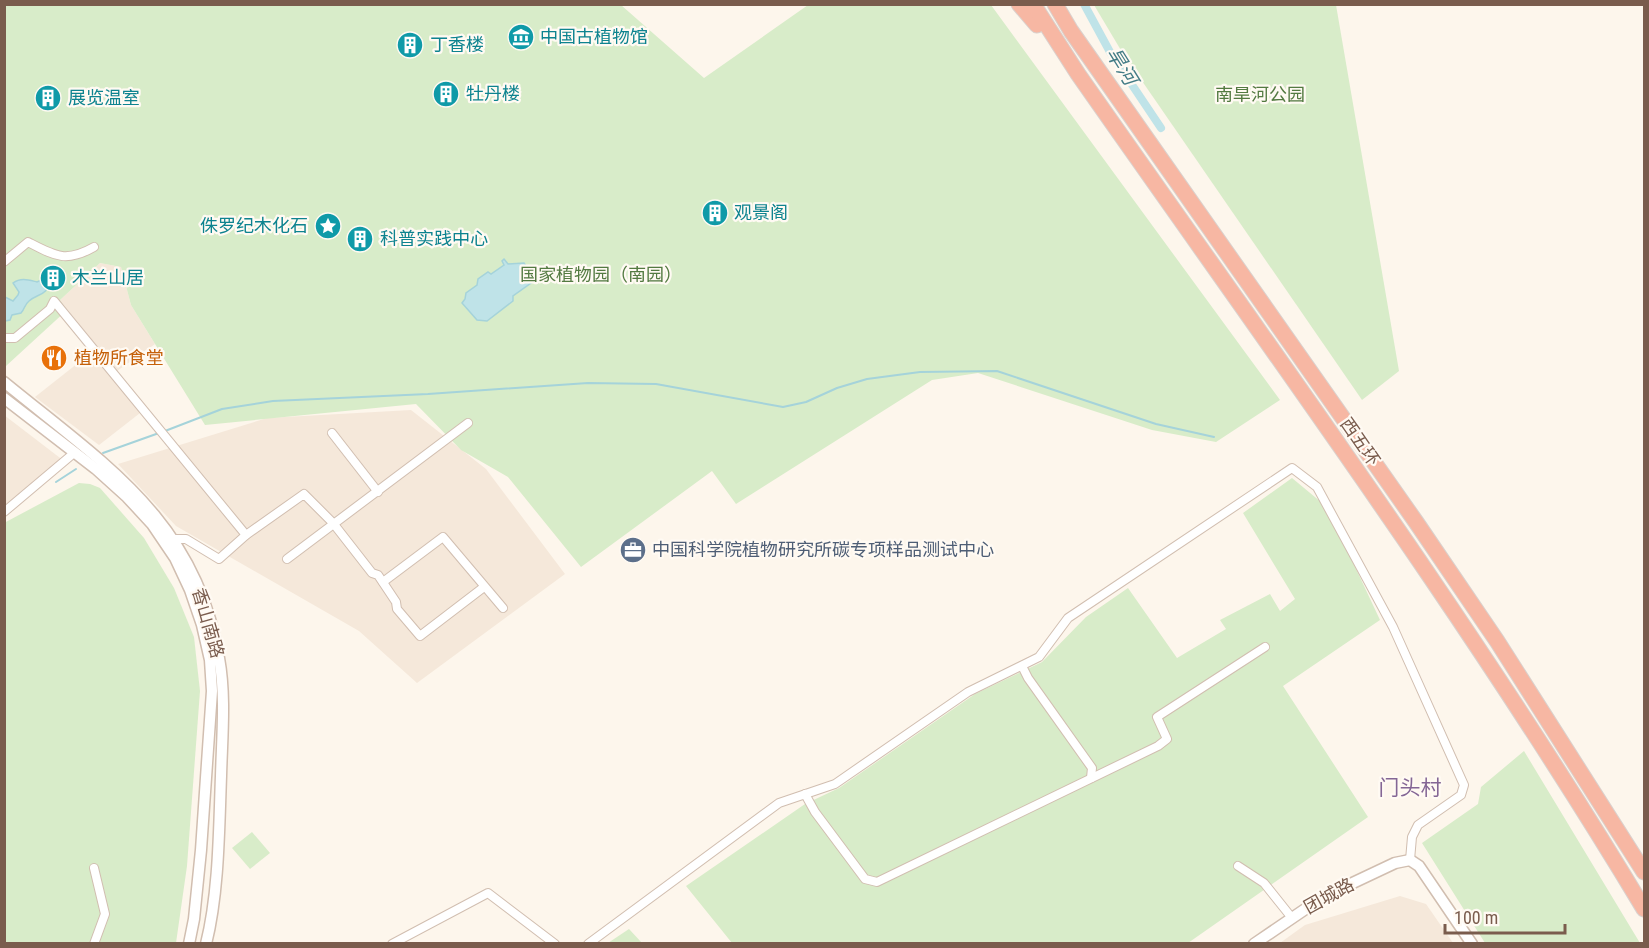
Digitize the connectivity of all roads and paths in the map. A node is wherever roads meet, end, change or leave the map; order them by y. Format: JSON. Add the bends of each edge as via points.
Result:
{"nodes":[{"id":1,"x":1019,"y":4,"type":"edge"},
{"id":2,"x":1033,"y":4,"type":"edge"},
{"id":3,"x":1057,"y":4,"type":"edge"},
{"id":4,"x":1078,"y":75,"type":"junction"},
{"id":5,"x":94,"y":247,"type":"dead end"},
{"id":6,"x":4,"y":262,"type":"edge"},
{"id":7,"x":4,"y":338,"type":"edge"},
{"id":8,"x":4,"y":382,"type":"edge"},
{"id":9,"x":4,"y":398,"type":"edge"},
{"id":10,"x":468,"y":423,"type":"dead end"},
{"id":11,"x":332,"y":434,"type":"dead end"},
{"id":12,"x":74,"y":453,"type":"junction"},
{"id":13,"x":378,"y":492,"type":"junction"},
{"id":14,"x":4,"y":512,"type":"edge"},
{"id":15,"x":333,"y":523,"type":"junction"},
{"id":16,"x":246,"y":535,"type":"junction"},
{"id":17,"x":174,"y":539,"type":"junction"},
{"id":18,"x":287,"y":560,"type":"dead end"},
{"id":19,"x":383,"y":582,"type":"junction"},
{"id":20,"x":484,"y":587,"type":"junction"},
{"id":21,"x":503,"y":608,"type":"dead end"},
{"id":22,"x":1265,"y":647,"type":"dead end"},
{"id":23,"x":1022,"y":666,"type":"junction"},
{"id":24,"x":1090,"y":778,"type":"junction"},
{"id":25,"x":805,"y":794,"type":"junction"},
{"id":26,"x":1410,"y":860,"type":"junction"},
{"id":27,"x":1238,"y":866,"type":"dead end"},
{"id":28,"x":94,"y":868,"type":"dead end"},
{"id":29,"x":1644,"y":872,"type":"edge"},
{"id":30,"x":1644,"y":909,"type":"edge"},
{"id":31,"x":1292,"y":918,"type":"junction"},
{"id":32,"x":94,"y":944,"type":"edge"},
{"id":33,"x":189,"y":944,"type":"edge"},
{"id":34,"x":206,"y":944,"type":"edge"},
{"id":35,"x":392,"y":944,"type":"edge"},
{"id":36,"x":555,"y":944,"type":"edge"},
{"id":37,"x":588,"y":944,"type":"edge"},
{"id":38,"x":1254,"y":944,"type":"edge"},
{"id":39,"x":1472,"y":944,"type":"edge"}],
"edges":[{"from":1,"to":4,"type":"highway"},
{"from":2,"to":4,"type":"highway","name":"西五环"},
{"from":3,"to":29,"type":"highway","name":"西五环","via":[[1071,31],[1497,641]]},
{"from":4,"to":30,"type":"highway","name":"西五环","via":[[1401,534]]},
{"from":5,"to":6,"type":"street","via":[[69,258],[28,242]]},
{"from":7,"to":16,"type":"street","via":[[15,338],[50,309],[54,301]]},
{"from":8,"to":17,"type":"street","name":"香山南路","via":[[134,490]]},
{"from":9,"to":12,"type":"street","name":"香山南路"},
{"from":10,"to":13,"type":"street"},
{"from":11,"to":13,"type":"street"},
{"from":12,"to":14,"type":"street"},
{"from":12,"to":33,"type":"street","name":"香山南路","via":[[127,497],[152,524],[190,590],[202,625],[212,691],[201,850]]},
{"from":13,"to":15,"type":"street"},
{"from":15,"to":16,"type":"street","via":[[304,494]]},
{"from":15,"to":18,"type":"street"},
{"from":15,"to":19,"type":"street"},
{"from":16,"to":17,"type":"street","via":[[219,559],[186,538]]},
{"from":17,"to":34,"type":"street","name":"香山南路","via":[[205,605],[221,682],[219,830]]},
{"from":19,"to":20,"type":"street","via":[[443,537]]},
{"from":19,"to":20,"type":"street","via":[[397,609],[420,636]]},
{"from":20,"to":21,"type":"street"},
{"from":22,"to":24,"type":"street","via":[[1156,717],[1167,739],[1162,743]]},
{"from":23,"to":24,"type":"street","via":[[1092,768]]},
{"from":23,"to":25,"type":"street","via":[[968,692],[835,784]]},
{"from":23,"to":26,"type":"street","via":[[1039,657],[1068,618],[1292,468],[1317,487],[1393,627],[1464,785],[1461,795],[1418,825],[1412,837]]},
{"from":24,"to":25,"type":"street","via":[[877,882],[865,879]]},
{"from":25,"to":37,"type":"street","via":[[779,802]]},
{"from":26,"to":31,"type":"street","name":"团城路","via":[[1395,862],[1323,897]]},
{"from":26,"to":39,"type":"street","via":[[1419,866]]},
{"from":27,"to":31,"type":"street","via":[[1264,883]]},
{"from":28,"to":32,"type":"street","via":[[105,914]]},
{"from":31,"to":38,"type":"street","name":"团城路"},
{"from":35,"to":36,"type":"street","via":[[488,893]]}]}
